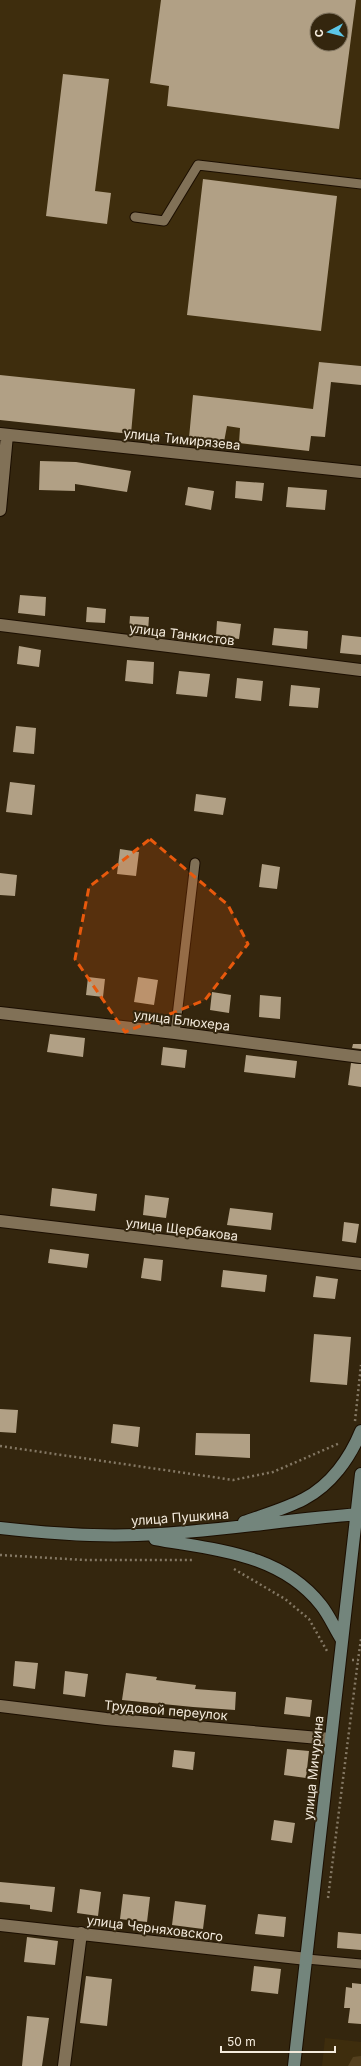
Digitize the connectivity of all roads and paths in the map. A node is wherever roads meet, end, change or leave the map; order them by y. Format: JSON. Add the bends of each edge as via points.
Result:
{"nodes":[{"id":1,"x":361,"y":184,"type":"edge"},
{"id":2,"x":135,"y":217,"type":"dead end"},
{"id":3,"x":4,"y":434,"type":"edge"},
{"id":4,"x":361,"y":472,"type":"edge"},
{"id":5,"x":0,"y":510,"type":"edge"},
{"id":6,"x":0,"y":625,"type":"edge"},
{"id":7,"x":361,"y":670,"type":"edge"},
{"id":8,"x":195,"y":863,"type":"dead end"},
{"id":9,"x":0,"y":1013,"type":"edge"},
{"id":10,"x":175,"y":1033,"type":"junction"},
{"id":11,"x":361,"y":1057,"type":"edge"},
{"id":12,"x":0,"y":1221,"type":"edge"},
{"id":13,"x":361,"y":1264,"type":"edge"},
{"id":14,"x":361,"y":1365,"type":"edge"},
{"id":15,"x":358,"y":1429,"type":"edge"},
{"id":16,"x":347,"y":1440,"type":"dead end"},
{"id":17,"x":0,"y":1446,"type":"edge"},
{"id":18,"x":361,"y":1474,"type":"edge"},
{"id":19,"x":358,"y":1514,"type":"edge"},
{"id":20,"x":0,"y":1528,"type":"edge"},
{"id":21,"x":227,"y":1529,"type":"junction"},
{"id":22,"x":136,"y":1535,"type":"junction"},
{"id":23,"x":0,"y":1555,"type":"edge"},
{"id":24,"x":201,"y":1562,"type":"dead end"},
{"id":25,"x":228,"y":1567,"type":"dead end"},
{"id":26,"x":342,"y":1640,"type":"junction"},
{"id":27,"x":330,"y":1656,"type":"dead end"},
{"id":28,"x":358,"y":1660,"type":"dead end"},
{"id":29,"x":0,"y":1706,"type":"edge"},
{"id":30,"x":330,"y":1739,"type":"junction"},
{"id":31,"x":327,"y":1905,"type":"dead end"},
{"id":32,"x":0,"y":1925,"type":"edge"},
{"id":33,"x":81,"y":1933,"type":"junction"},
{"id":34,"x":307,"y":1959,"type":"junction"},
{"id":35,"x":361,"y":1964,"type":"edge"},
{"id":36,"x":64,"y":2066,"type":"edge"},
{"id":37,"x":294,"y":2066,"type":"edge"}],
"edges":[{"from":1,"to":2,"type":"lane","via":[[198,165],[164,221]]},
{"from":3,"to":4,"type":"street","name":"улица Тимирязева"},
{"from":3,"to":5,"type":"street"},
{"from":6,"to":7,"type":"street","name":"улица Танкистов"},
{"from":8,"to":10,"type":"lane"},
{"from":9,"to":10,"type":"street","name":"улица Блюхера"},
{"from":10,"to":11,"type":"street","name":"улица Блюхера"},
{"from":12,"to":13,"type":"street","name":"улица Щербакова"},
{"from":14,"to":15,"type":"path"},
{"from":15,"to":21,"type":"street","via":[[347,1459],[331,1478],[305,1498]]},
{"from":16,"to":17,"type":"path","via":[[273,1472],[233,1480]]},
{"from":18,"to":19,"type":"street","name":"улица Мичурина"},
{"from":19,"to":21,"type":"street","name":"улица Пушкина"},
{"from":19,"to":26,"type":"street","name":"улица Мичурина"},
{"from":20,"to":22,"type":"street","name":"улица Пушкина","via":[[89,1535]]},
{"from":21,"to":22,"type":"street","name":"улица Пушкина"},
{"from":22,"to":26,"type":"street","via":[[238,1554],[273,1566],[303,1586],[322,1606]]},
{"from":23,"to":24,"type":"path","via":[[84,1560]]},
{"from":25,"to":27,"type":"path","via":[[285,1599],[309,1619]]},
{"from":26,"to":30,"type":"street","name":"улица Мичурина"},
{"from":28,"to":31,"type":"path"},
{"from":29,"to":30,"type":"street","name":"Трудовой переулок","via":[[106,1719]]},
{"from":30,"to":34,"type":"street","name":"улица Мичурина"},
{"from":32,"to":33,"type":"street","name":"улица Черняховского"},
{"from":33,"to":34,"type":"street","name":"улица Черняховского"},
{"from":33,"to":36,"type":"street"},
{"from":34,"to":35,"type":"lane"},
{"from":34,"to":37,"type":"street","name":"улица Мичурина"}]}
